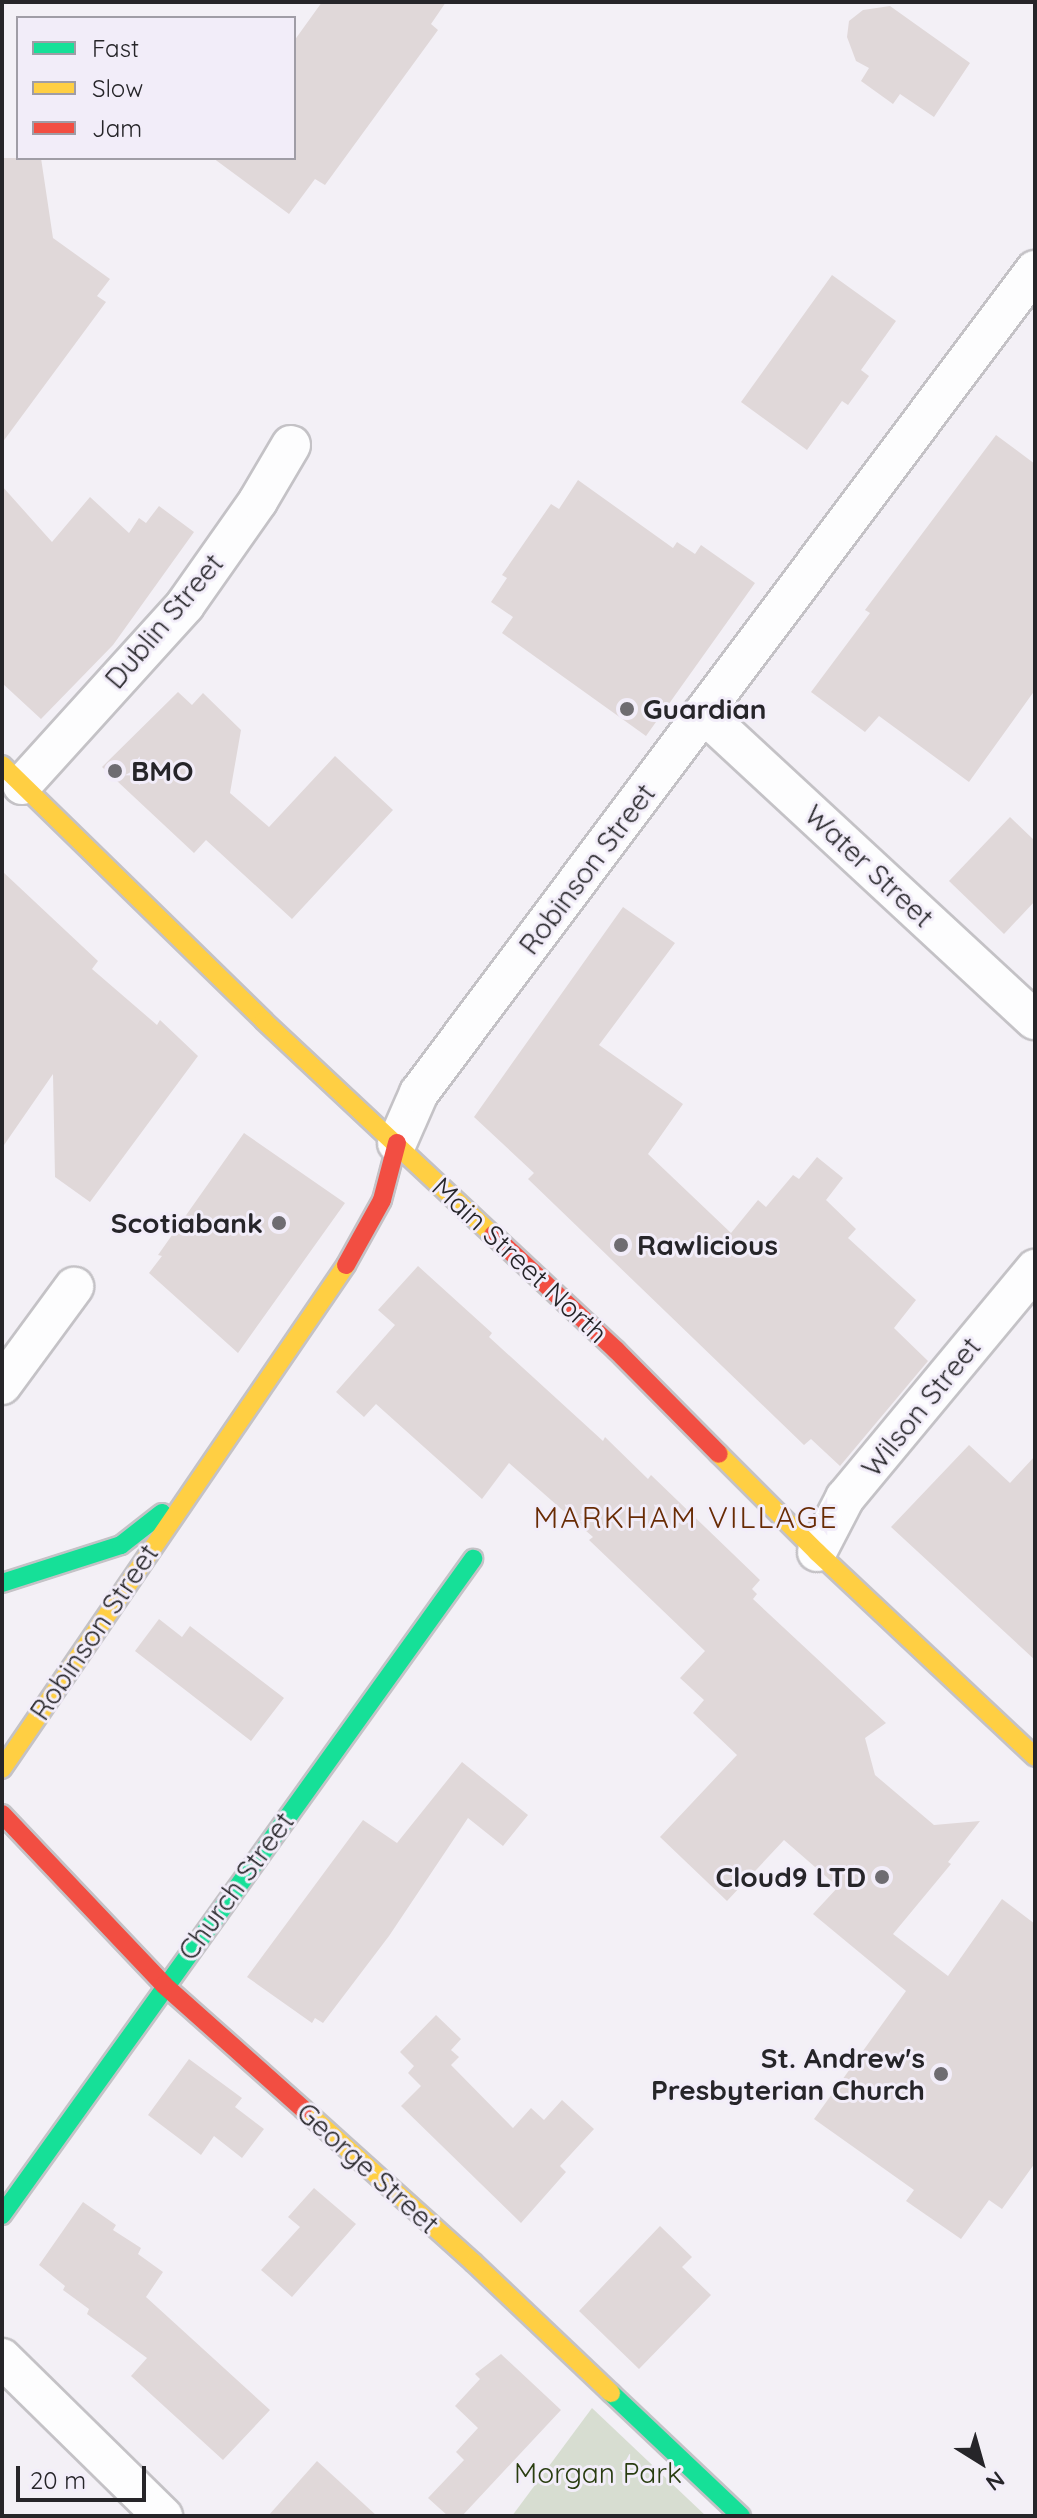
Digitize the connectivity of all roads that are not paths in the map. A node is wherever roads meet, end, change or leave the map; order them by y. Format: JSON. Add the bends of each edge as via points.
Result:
{"nodes":[{"id":1,"x":1030,"y":288,"type":"edge"},
{"id":2,"x":291,"y":445,"type":"dead end"},
{"id":3,"x":703,"y":713,"type":"junction"},
{"id":4,"x":12,"y":775,"type":"edge"},
{"id":5,"x":1035,"y":1020,"type":"edge"},
{"id":6,"x":397,"y":1143,"type":"junction"},
{"id":7,"x":1035,"y":1269,"type":"edge"},
{"id":8,"x":74,"y":1287,"type":"dead end"},
{"id":9,"x":2,"y":1385,"type":"edge"},
{"id":10,"x":186,"y":1495,"type":"junction"},
{"id":11,"x":817,"y":1552,"type":"junction"},
{"id":12,"x":473,"y":1559,"type":"dead end"},
{"id":13,"x":2,"y":1583,"type":"edge"},
{"id":14,"x":1035,"y":1757,"type":"edge"},
{"id":15,"x":2,"y":1769,"type":"edge"},
{"id":16,"x":2,"y":1814,"type":"edge"},
{"id":17,"x":164,"y":1985,"type":"junction"},
{"id":18,"x":2,"y":2215,"type":"edge"},
{"id":19,"x":2,"y":2358,"type":"edge"},
{"id":20,"x":163,"y":2516,"type":"edge"},
{"id":21,"x":741,"y":2516,"type":"edge"}],
"edges":[{"from":1,"to":3,"type":"street","name":"Robinson Street"},
{"from":2,"to":4,"type":"street","name":"Dublin Street","via":[[185,605]]},
{"from":3,"to":5,"type":"street","name":"Water Street"},
{"from":3,"to":6,"type":"street","name":"Robinson Street","via":[[419,1093]]},
{"from":4,"to":6,"type":"street","name":"Main Street North"},
{"from":6,"to":10,"type":"street","name":"Robinson Street","via":[[382,1200],[353,1255]]},
{"from":6,"to":11,"type":"street","name":"Main Street North","via":[[616,1350]]},
{"from":7,"to":11,"type":"street","name":"Wilson Street","via":[[845,1498]]},
{"from":8,"to":9,"type":"street"},
{"from":10,"to":13,"type":"street","name":"Robinson Street","via":[[121,1545]]},
{"from":10,"to":15,"type":"street","name":"Robinson Street"},
{"from":11,"to":14,"type":"street","name":"Main Street North"},
{"from":12,"to":17,"type":"street","name":"Church Street"},
{"from":16,"to":17,"type":"street","name":"George Street"},
{"from":17,"to":18,"type":"street","name":"Church Street"},
{"from":17,"to":21,"type":"street","name":"George Street","via":[[474,2263]]},
{"from":19,"to":20,"type":"street"}]}
